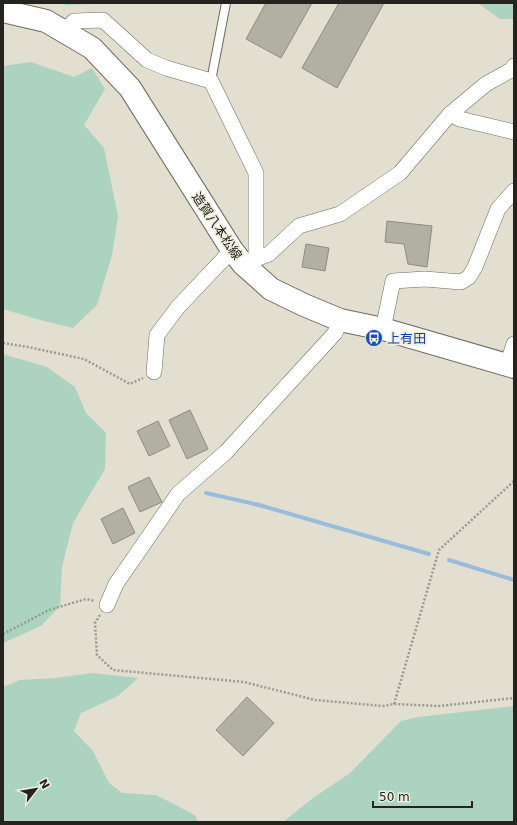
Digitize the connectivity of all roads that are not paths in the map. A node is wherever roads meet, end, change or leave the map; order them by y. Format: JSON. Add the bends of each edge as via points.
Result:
{"nodes":[{"id":1,"x":226,"y":3,"type":"edge"},
{"id":2,"x":3,"y":11,"type":"edge"},
{"id":3,"x":64,"y":32,"type":"junction"},
{"id":4,"x":514,"y":66,"type":"edge"},
{"id":5,"x":211,"y":81,"type":"junction"},
{"id":6,"x":450,"y":114,"type":"junction"},
{"id":7,"x":514,"y":132,"type":"edge"},
{"id":8,"x":514,"y":191,"type":"edge"},
{"id":9,"x":244,"y":258,"type":"junction"},
{"id":10,"x":340,"y":320,"type":"junction"},
{"id":11,"x":382,"y":330,"type":"junction"},
{"id":12,"x":514,"y":344,"type":"edge"},
{"id":13,"x":511,"y":366,"type":"edge"},
{"id":14,"x":154,"y":372,"type":"road end"},
{"id":15,"x":107,"y":605,"type":"road end"}],
"edges":[{"from":1,"to":5,"type":"lane"},
{"from":2,"to":3,"type":"main road","name":"造賀八本松線","via":[[46,21]]},
{"from":3,"to":5,"type":"street","via":[[74,21],[102,20],[147,60]]},
{"from":3,"to":9,"type":"main road","name":"造賀八本松線","via":[[92,48],[130,88]]},
{"from":4,"to":6,"type":"street","via":[[486,84]]},
{"from":5,"to":9,"type":"street","via":[[256,173]]},
{"from":6,"to":7,"type":"street","via":[[460,119]]},
{"from":6,"to":9,"type":"street","via":[[400,173],[340,214],[299,226],[269,254]]},
{"from":8,"to":11,"type":"street","via":[[498,208],[469,277],[462,282],[424,279],[393,282]]},
{"from":9,"to":10,"type":"main road","name":"造賀八本松線","via":[[271,289]]},
{"from":9,"to":14,"type":"street","via":[[178,307],[157,335]]},
{"from":10,"to":11,"type":"main road","name":"造賀八本松線"},
{"from":10,"to":15,"type":"street","via":[[335,333],[232,447],[178,494],[116,584]]},
{"from":11,"to":13,"type":"main road","name":"造賀八本松線"},
{"from":12,"to":13,"type":"street"}]}
